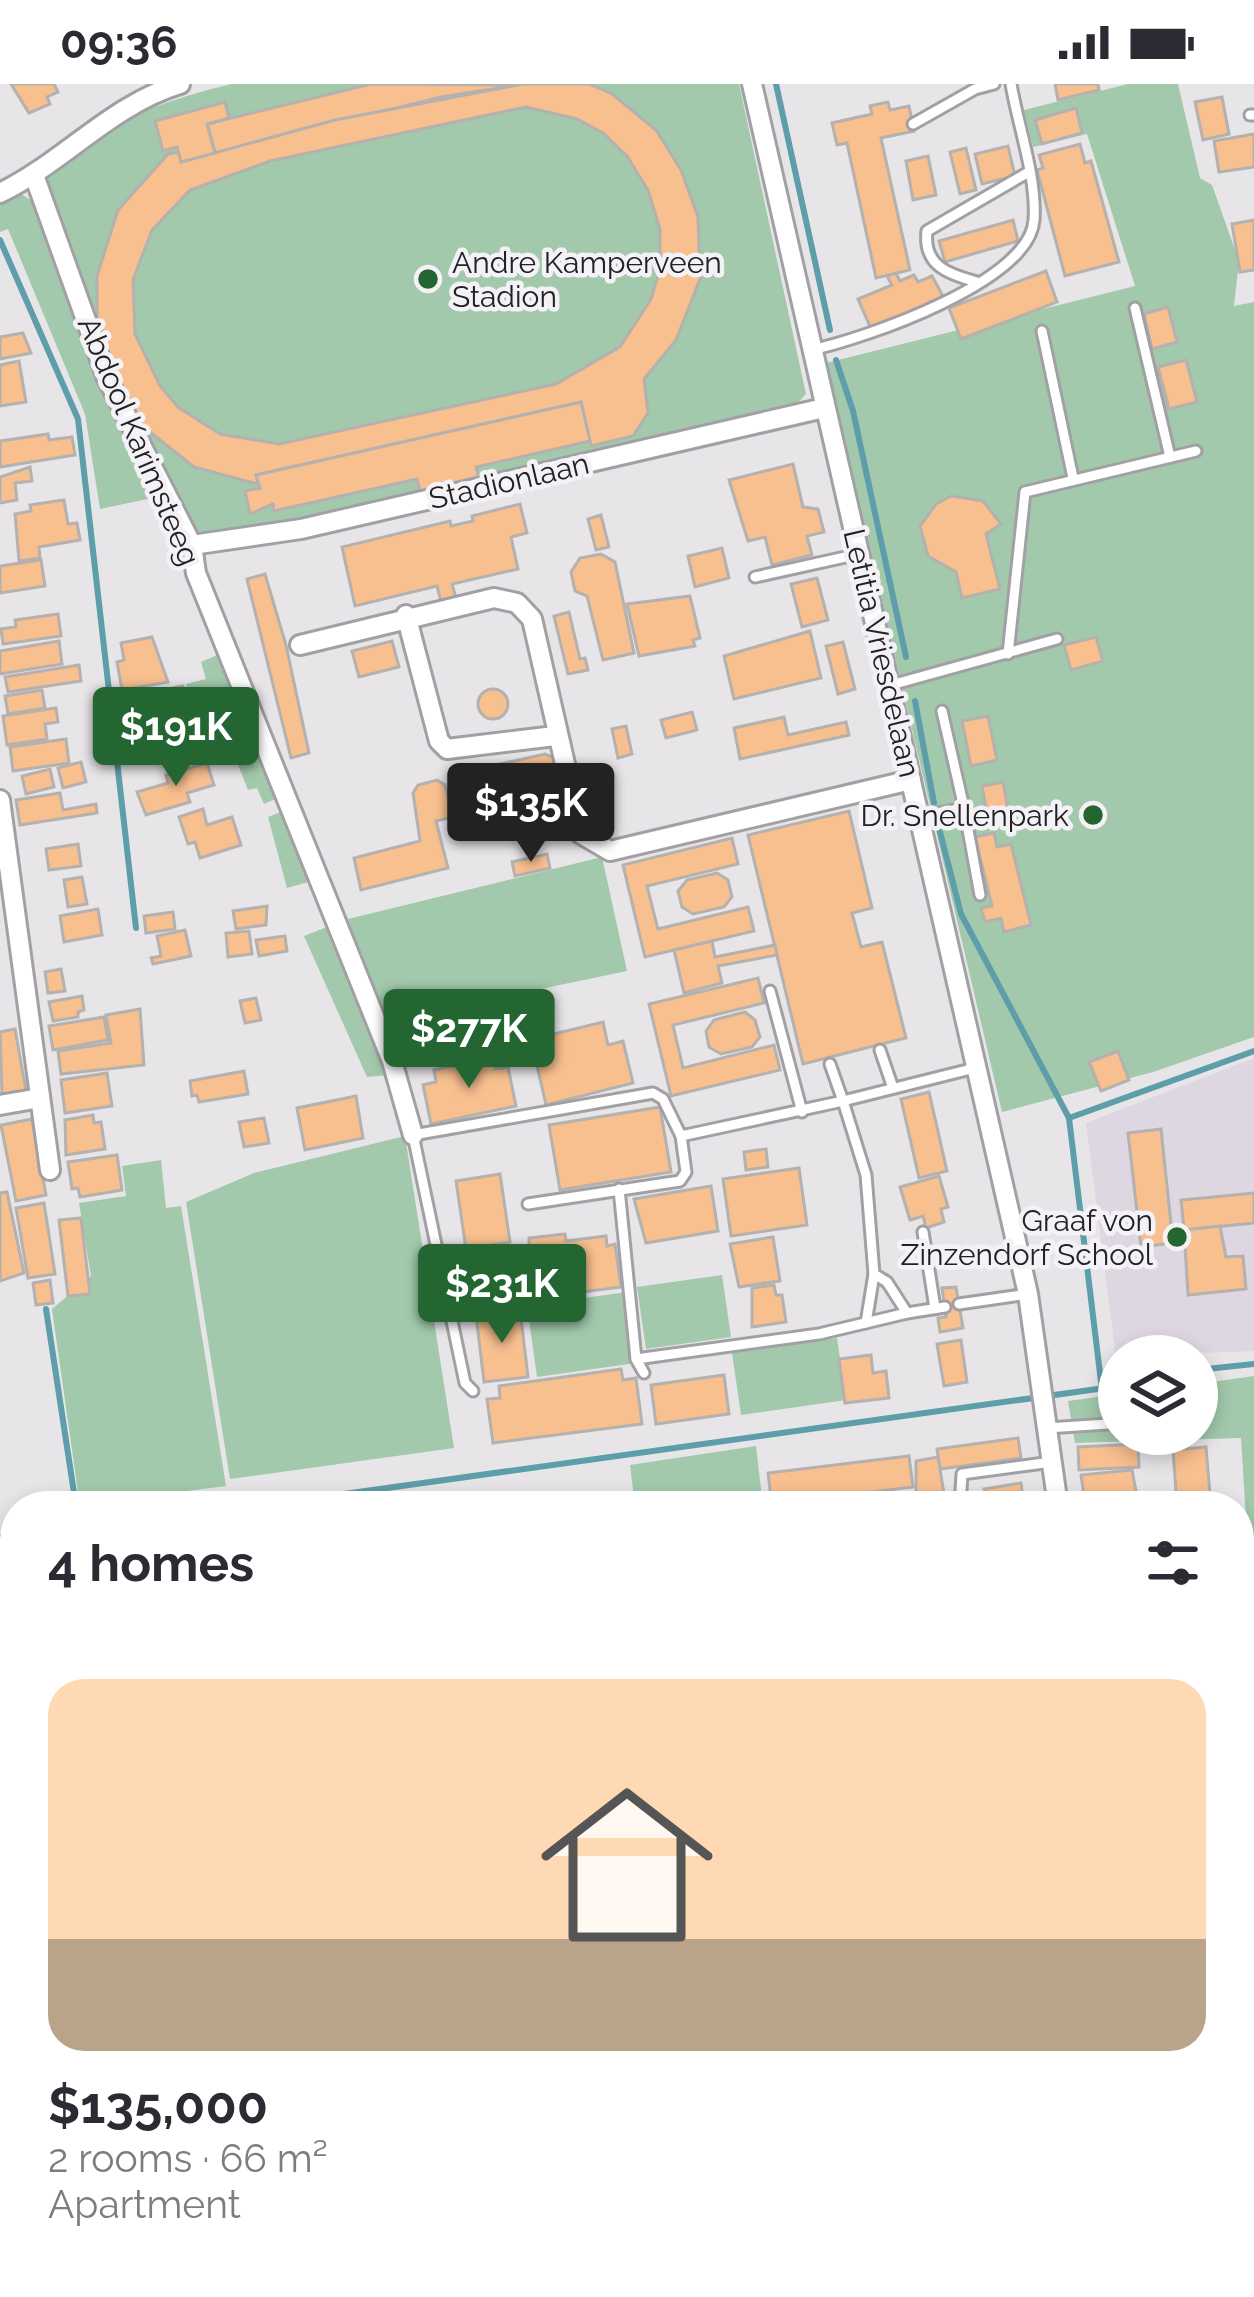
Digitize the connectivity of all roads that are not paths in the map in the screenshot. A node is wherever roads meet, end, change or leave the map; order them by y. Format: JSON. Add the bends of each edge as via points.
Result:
{"nodes":[{"id":1,"x":181,"y":84,"type":"edge"},
{"id":2,"x":752,"y":84,"type":"edge"},
{"id":3,"x":994,"y":84,"type":"edge"},
{"id":4,"x":1011,"y":84,"type":"edge"},
{"id":5,"x":913,"y":124,"type":"dead end"},
{"id":6,"x":1027,"y":173,"type":"junction"},
{"id":7,"x":34,"y":175,"type":"junction"},
{"id":8,"x":0,"y":193,"type":"edge"},
{"id":9,"x":980,"y":283,"type":"junction"},
{"id":10,"x":1135,"y":308,"type":"dead end"},
{"id":11,"x":1042,"y":332,"type":"dead end"},
{"id":12,"x":811,"y":350,"type":"junction"},
{"id":13,"x":824,"y":408,"type":"junction"},
{"id":14,"x":1196,"y":451,"type":"dead end"},
{"id":15,"x":1170,"y":457,"type":"junction"},
{"id":16,"x":1073,"y":478,"type":"junction"},
{"id":17,"x":192,"y":545,"type":"junction"},
{"id":18,"x":860,"y":554,"type":"junction"},
{"id":19,"x":755,"y":577,"type":"dead end"},
{"id":20,"x":406,"y":615,"type":"junction"},
{"id":21,"x":1057,"y":639,"type":"dead end"},
{"id":22,"x":300,"y":645,"type":"dead end"},
{"id":23,"x":1008,"y":654,"type":"junction"},
{"id":24,"x":885,"y":686,"type":"junction"},
{"id":25,"x":942,"y":711,"type":"dead end"},
{"id":26,"x":555,"y":736,"type":"junction"},
{"id":27,"x":911,"y":780,"type":"junction"},
{"id":28,"x":0,"y":800,"type":"edge"},
{"id":29,"x":964,"y":808,"type":"junction"},
{"id":30,"x":922,"y":817,"type":"junction"},
{"id":31,"x":980,"y":895,"type":"dead end"},
{"id":32,"x":770,"y":992,"type":"dead end"},
{"id":33,"x":880,"y":1050,"type":"dead end"},
{"id":34,"x":830,"y":1064,"type":"dead end"},
{"id":35,"x":978,"y":1067,"type":"junction"},
{"id":36,"x":893,"y":1088,"type":"junction"},
{"id":37,"x":40,"y":1098,"type":"junction"},
{"id":38,"x":843,"y":1101,"type":"junction"},
{"id":39,"x":0,"y":1105,"type":"edge"},
{"id":40,"x":802,"y":1112,"type":"junction"},
{"id":41,"x":413,"y":1135,"type":"junction"},
{"id":42,"x":681,"y":1136,"type":"junction"},
{"id":43,"x":50,"y":1170,"type":"dead end"},
{"id":44,"x":619,"y":1189,"type":"junction"},
{"id":45,"x":528,"y":1204,"type":"dead end"},
{"id":46,"x":923,"y":1232,"type":"dead end"},
{"id":47,"x":874,"y":1274,"type":"junction"},
{"id":48,"x":1028,"y":1294,"type":"junction"},
{"id":49,"x":958,"y":1304,"type":"dead end"},
{"id":50,"x":907,"y":1313,"type":"junction"},
{"id":51,"x":866,"y":1323,"type":"junction"},
{"id":52,"x":636,"y":1359,"type":"junction"},
{"id":53,"x":644,"y":1373,"type":"dead end"},
{"id":54,"x":473,"y":1390,"type":"dead end"},
{"id":55,"x":1046,"y":1422,"type":"junction"},
{"id":56,"x":1098,"y":1424,"type":"edge"},
{"id":57,"x":1052,"y":1462,"type":"junction"},
{"id":58,"x":961,"y":1491,"type":"edge"},
{"id":59,"x":1056,"y":1491,"type":"edge"}],
"edges":[{"from":1,"to":7,"type":"street","via":[[107,120]]},
{"from":2,"to":12,"type":"street","name":"Letitia Vriesdelaan"},
{"from":3,"to":5,"type":"lane"},
{"from":4,"to":6,"type":"lane"},
{"from":6,"to":9,"type":"lane","via":[[1032,233]]},
{"from":6,"to":9,"type":"lane","via":[[927,231],[935,266]]},
{"from":7,"to":8,"type":"street"},
{"from":7,"to":17,"type":"street","name":"Abdool Karimsteeg","via":[[106,376]]},
{"from":9,"to":12,"type":"lane"},
{"from":10,"to":15,"type":"lane"},
{"from":11,"to":16,"type":"lane"},
{"from":12,"to":13,"type":"street","name":"Letitia Vriesdelaan"},
{"from":13,"to":17,"type":"street","name":"Stadionlaan","via":[[302,529]]},
{"from":13,"to":18,"type":"street","name":"Letitia Vriesdelaan"},
{"from":14,"to":15,"type":"lane"},
{"from":15,"to":16,"type":"lane"},
{"from":16,"to":23,"type":"lane","via":[[1033,487],[1022,498]]},
{"from":17,"to":41,"type":"street","name":"Abdool Karimsteeg","via":[[196,573],[392,1061]]},
{"from":18,"to":19,"type":"lane"},
{"from":18,"to":24,"type":"street","name":"Letitia Vriesdelaan"},
{"from":20,"to":22,"type":"street"},
{"from":20,"to":26,"type":"street","via":[[447,749]]},
{"from":20,"to":26,"type":"street","via":[[494,598],[517,603],[532,619]]},
{"from":21,"to":23,"type":"lane"},
{"from":23,"to":24,"type":"lane"},
{"from":24,"to":27,"type":"street","name":"Letitia Vriesdelaan"},
{"from":25,"to":29,"type":"lane"},
{"from":26,"to":27,"type":"street","via":[[580,834],[610,851]]},
{"from":27,"to":30,"type":"street","name":"Letitia Vriesdelaan"},
{"from":28,"to":37,"type":"street"},
{"from":29,"to":30,"type":"lane"},
{"from":29,"to":31,"type":"lane"},
{"from":30,"to":35,"type":"street","name":"Letitia Vriesdelaan"},
{"from":32,"to":40,"type":"lane"},
{"from":33,"to":36,"type":"lane"},
{"from":34,"to":38,"type":"lane"},
{"from":35,"to":36,"type":"lane"},
{"from":35,"to":48,"type":"street","name":"Letitia Vriesdelaan"},
{"from":36,"to":38,"type":"lane"},
{"from":37,"to":39,"type":"street"},
{"from":37,"to":43,"type":"street"},
{"from":38,"to":40,"type":"lane"},
{"from":38,"to":47,"type":"lane","via":[[866,1175]]},
{"from":40,"to":42,"type":"lane"},
{"from":41,"to":42,"type":"lane","via":[[653,1094]]},
{"from":41,"to":54,"type":"lane","via":[[465,1383]]},
{"from":42,"to":44,"type":"lane","via":[[685,1177]]},
{"from":44,"to":45,"type":"lane"},
{"from":44,"to":52,"type":"lane"},
{"from":46,"to":50,"type":"lane","via":[[940,1307]]},
{"from":47,"to":50,"type":"lane"},
{"from":47,"to":51,"type":"lane"},
{"from":48,"to":49,"type":"lane"},
{"from":48,"to":55,"type":"street","name":"Letitia Vriesdelaan"},
{"from":50,"to":51,"type":"lane"},
{"from":51,"to":52,"type":"lane"},
{"from":52,"to":53,"type":"lane"},
{"from":55,"to":56,"type":"lane"},
{"from":55,"to":57,"type":"street","name":"Letitia Vriesdelaan"},
{"from":57,"to":58,"type":"lane","via":[[962,1474]]},
{"from":57,"to":59,"type":"street","name":"Letitia Vriesdelaan"}]}
